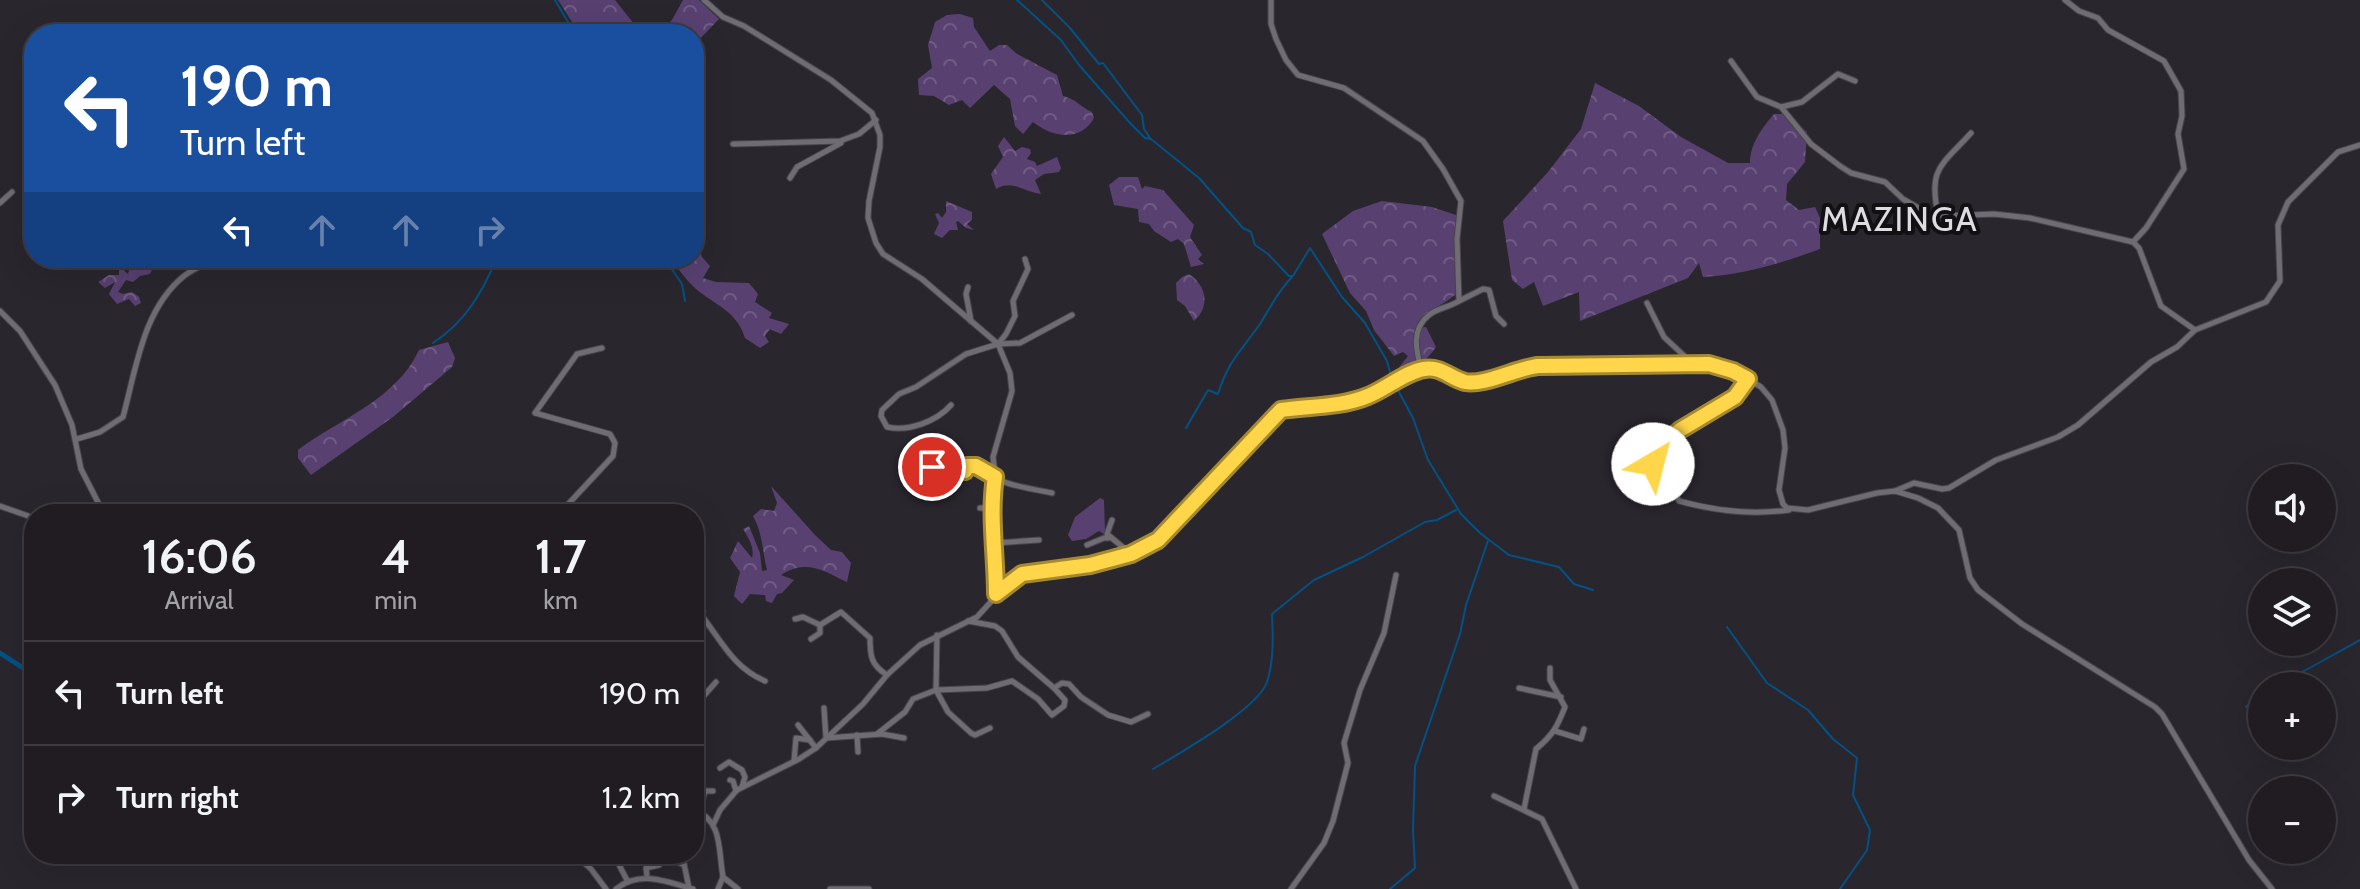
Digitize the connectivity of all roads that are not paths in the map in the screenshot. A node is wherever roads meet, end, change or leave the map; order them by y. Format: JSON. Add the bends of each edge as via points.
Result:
{"nodes":[{"id":1,"x":704,"y":0,"type":"edge"},
{"id":2,"x":1271,"y":0,"type":"edge"},
{"id":3,"x":2065,"y":0,"type":"edge"},
{"id":4,"x":1731,"y":61,"type":"dead end"},
{"id":5,"x":1855,"y":81,"type":"dead end"},
{"id":6,"x":1781,"y":107,"type":"junction"},
{"id":7,"x":876,"y":120,"type":"junction"},
{"id":8,"x":1971,"y":133,"type":"dead end"},
{"id":9,"x":845,"y":141,"type":"junction"},
{"id":10,"x":733,"y":144,"type":"dead end"},
{"id":11,"x":2360,"y":145,"type":"edge"},
{"id":12,"x":790,"y":178,"type":"dead end"},
{"id":13,"x":12,"y":192,"type":"dead end"},
{"id":14,"x":0,"y":203,"type":"edge"},
{"id":15,"x":1938,"y":214,"type":"junction"},
{"id":16,"x":2133,"y":242,"type":"junction"},
{"id":17,"x":1025,"y":259,"type":"dead end"},
{"id":18,"x":199,"y":268,"type":"edge"},
{"id":19,"x":968,"y":287,"type":"dead end"},
{"id":20,"x":1459,"y":301,"type":"junction"},
{"id":21,"x":1647,"y":303,"type":"dead end"},
{"id":22,"x":0,"y":311,"type":"edge"},
{"id":23,"x":1072,"y":315,"type":"dead end"},
{"id":24,"x":971,"y":322,"type":"junction"},
{"id":25,"x":1504,"y":324,"type":"dead end"},
{"id":26,"x":2195,"y":330,"type":"junction"},
{"id":27,"x":998,"y":344,"type":"junction"},
{"id":28,"x":602,"y":348,"type":"dead end"},
{"id":29,"x":1693,"y":364,"type":"junction"},
{"id":30,"x":1421,"y":369,"type":"junction"},
{"id":31,"x":1748,"y":379,"type":"junction"},
{"id":32,"x":951,"y":405,"type":"dead end"},
{"id":33,"x":77,"y":439,"type":"junction"},
{"id":34,"x":932,"y":467,"type":"dead end"},
{"id":35,"x":995,"y":477,"type":"junction"},
{"id":36,"x":1895,"y":491,"type":"junction"},
{"id":37,"x":1052,"y":493,"type":"dead end"},
{"id":38,"x":99,"y":504,"type":"edge"},
{"id":39,"x":568,"y":504,"type":"edge"},
{"id":40,"x":0,"y":506,"type":"edge"},
{"id":41,"x":980,"y":508,"type":"dead end"},
{"id":42,"x":991,"y":508,"type":"junction"},
{"id":43,"x":1790,"y":510,"type":"junction"},
{"id":44,"x":24,"y":514,"type":"edge"},
{"id":45,"x":1112,"y":520,"type":"dead end"},
{"id":46,"x":1110,"y":538,"type":"junction"},
{"id":47,"x":1039,"y":540,"type":"dead end"},
{"id":48,"x":995,"y":543,"type":"junction"},
{"id":49,"x":1087,"y":545,"type":"dead end"},
{"id":50,"x":1131,"y":554,"type":"junction"},
{"id":51,"x":1396,"y":575,"type":"dead end"},
{"id":52,"x":996,"y":594,"type":"junction"},
{"id":53,"x":704,"y":619,"type":"edge"},
{"id":54,"x":795,"y":619,"type":"dead end"},
{"id":55,"x":964,"y":621,"type":"junction"},
{"id":56,"x":820,"y":625,"type":"junction"},
{"id":57,"x":937,"y":635,"type":"junction"},
{"id":58,"x":811,"y":639,"type":"dead end"},
{"id":59,"x":1550,"y":668,"type":"dead end"},
{"id":60,"x":887,"y":675,"type":"junction"},
{"id":61,"x":765,"y":681,"type":"dead end"},
{"id":62,"x":716,"y":682,"type":"dead end"},
{"id":63,"x":1054,"y":688,"type":"junction"},
{"id":64,"x":1519,"y":688,"type":"dead end"},
{"id":65,"x":936,"y":690,"type":"junction"},
{"id":66,"x":704,"y":696,"type":"edge"},
{"id":67,"x":1561,"y":697,"type":"junction"},
{"id":68,"x":824,"y":708,"type":"dead end"},
{"id":69,"x":1148,"y":714,"type":"dead end"},
{"id":70,"x":798,"y":725,"type":"dead end"},
{"id":71,"x":990,"y":728,"type":"dead end"},
{"id":72,"x":1584,"y":729,"type":"dead end"},
{"id":73,"x":1555,"y":731,"type":"junction"},
{"id":74,"x":877,"y":734,"type":"junction"},
{"id":75,"x":857,"y":735,"type":"junction"},
{"id":76,"x":826,"y":738,"type":"junction"},
{"id":77,"x":904,"y":738,"type":"dead end"},
{"id":78,"x":810,"y":740,"type":"junction"},
{"id":79,"x":816,"y":748,"type":"junction"},
{"id":80,"x":858,"y":752,"type":"dead end"},
{"id":81,"x":794,"y":762,"type":"junction"},
{"id":82,"x":720,"y":768,"type":"dead end"},
{"id":83,"x":730,"y":780,"type":"dead end"},
{"id":84,"x":739,"y":789,"type":"junction"},
{"id":85,"x":713,"y":791,"type":"dead end"},
{"id":86,"x":704,"y":794,"type":"edge"},
{"id":87,"x":1494,"y":796,"type":"dead end"},
{"id":88,"x":1524,"y":809,"type":"junction"},
{"id":89,"x":704,"y":814,"type":"joint"},
{"id":90,"x":718,"y":814,"type":"junction"},
{"id":91,"x":714,"y":823,"type":"junction"},
{"id":92,"x":585,"y":864,"type":"edge"},
{"id":93,"x":619,"y":864,"type":"edge"},
{"id":94,"x":660,"y":864,"type":"edge"},
{"id":95,"x":678,"y":864,"type":"edge"},
{"id":96,"x":683,"y":866,"type":"joint"},
{"id":97,"x":647,"y":876,"type":"junction"},
{"id":98,"x":723,"y":877,"type":"junction"},
{"id":99,"x":628,"y":882,"type":"junction"},
{"id":100,"x":691,"y":888,"type":"edge"},
{"id":101,"x":606,"y":889,"type":"edge"},
{"id":102,"x":616,"y":889,"type":"edge"},
{"id":103,"x":718,"y":889,"type":"edge"},
{"id":104,"x":738,"y":889,"type":"edge"},
{"id":105,"x":830,"y":889,"type":"edge"},
{"id":106,"x":869,"y":889,"type":"edge"},
{"id":107,"x":1291,"y":889,"type":"edge"},
{"id":108,"x":1576,"y":889,"type":"edge"},
{"id":109,"x":2272,"y":889,"type":"edge"}],
"edges":[{"from":1,"to":7,"type":"street","via":[[723,17],[831,80]]},
{"from":2,"to":20,"type":"street","via":[[1276,39],[1298,75],[1344,88],[1411,132],[1443,169],[1461,201]]},
{"from":3,"to":16,"type":"street","via":[[2164,61],[2181,91],[2178,134],[2184,169]]},
{"from":4,"to":6,"type":"street","via":[[1757,97]]},
{"from":5,"to":6,"type":"street","via":[[1838,74],[1802,102]]},
{"from":6,"to":15,"type":"street","via":[[1811,144],[1840,166],[1885,182],[1903,199]]},
{"from":7,"to":9,"type":"street"},
{"from":7,"to":24,"type":"street","via":[[880,147],[868,218],[876,243]]},
{"from":8,"to":15,"type":"street","via":[[1935,173]]},
{"from":9,"to":10,"type":"street"},
{"from":9,"to":12,"type":"street","via":[[797,167]]},
{"from":11,"to":26,"type":"street","via":[[2338,152],[2288,202],[2278,225],[2280,281],[2272,295],[2255,308]]},
{"from":13,"to":14,"type":"street"},
{"from":15,"to":16,"type":"street","via":[[2030,218]]},
{"from":16,"to":26,"type":"street","via":[[2161,306]]},
{"from":17,"to":27,"type":"street","via":[[1028,269],[1013,301],[1015,316]]},
{"from":18,"to":33,"type":"street","via":[[183,277],[153,316],[123,417]]},
{"from":19,"to":24,"type":"street"},
{"from":20,"to":25,"type":"street","via":[[1489,290],[1496,316]]},
{"from":20,"to":30,"type":"street","via":[[1431,313],[1422,324],[1415,349]]},
{"from":21,"to":29,"type":"street","via":[[1664,337]]},
{"from":22,"to":33,"type":"street","via":[[20,331],[55,385]]},
{"from":23,"to":27,"type":"street","via":[[1020,343]]},
{"from":24,"to":27,"type":"street"},
{"from":26,"to":36,"type":"street","via":[[2058,437],[1996,460],[1949,488],[1914,483]]},
{"from":27,"to":32,"type":"street","via":[[966,354],[899,394],[881,416],[887,427],[906,428],[944,414]]},
{"from":27,"to":35,"type":"street","via":[[1012,391],[994,450]]},
{"from":28,"to":39,"type":"street","via":[[577,354],[535,413],[610,434],[615,443],[613,456]]},
{"from":29,"to":30,"type":"street","via":[[1538,366],[1476,382]]},
{"from":29,"to":31,"type":"street","via":[[1709,364]]},
{"from":30,"to":50,"type":"street","via":[[1364,398],[1281,410],[1179,521]]},
{"from":31,"to":43,"type":"street","via":[[1772,400],[1783,430],[1779,490]]},
{"from":31,"to":43,"type":"street","via":[[1735,397],[1680,430],[1652,456],[1655,472],[1672,486],[1679,501],[1734,512]]},
{"from":33,"to":38,"type":"street","via":[[80,465]]},
{"from":34,"to":35,"type":"street","via":[[965,471],[976,466]]},
{"from":35,"to":37,"type":"street"},
{"from":35,"to":42,"type":"street"},
{"from":36,"to":43,"type":"street"},
{"from":36,"to":109,"type":"street","via":[[1938,508],[1950,519],[1959,530],[1970,578],[1996,606],[2162,714],[2249,860]]},
{"from":40,"to":44,"type":"street"},
{"from":41,"to":42,"type":"street"},
{"from":42,"to":48,"type":"street"},
{"from":45,"to":46,"type":"street"},
{"from":46,"to":49,"type":"street"},
{"from":46,"to":50,"type":"street"},
{"from":47,"to":48,"type":"street"},
{"from":48,"to":52,"type":"street"},
{"from":50,"to":52,"type":"street","via":[[1022,574]]},
{"from":51,"to":107,"type":"street","via":[[1384,633],[1344,743],[1348,763],[1333,821]]},
{"from":52,"to":55,"type":"street","via":[[977,617]]},
{"from":53,"to":61,"type":"street","via":[[730,656]]},
{"from":54,"to":56,"type":"street"},
{"from":55,"to":57,"type":"street"},
{"from":55,"to":63,"type":"street","via":[[1002,631],[1018,657]]},
{"from":56,"to":58,"type":"street","via":[[820,633]]},
{"from":56,"to":60,"type":"street","via":[[841,612],[870,638],[870,660]]},
{"from":57,"to":60,"type":"street"},
{"from":57,"to":65,"type":"street"},
{"from":59,"to":67,"type":"street","via":[[1550,680]]},
{"from":60,"to":76,"type":"street"},
{"from":62,"to":66,"type":"street"},
{"from":63,"to":65,"type":"street","via":[[1065,700],[1052,715],[1012,681],[987,688]]},
{"from":63,"to":69,"type":"street","via":[[1069,684],[1096,708],[1131,722]]},
{"from":64,"to":67,"type":"street"},
{"from":65,"to":71,"type":"street","via":[[948,712],[971,733]]},
{"from":65,"to":74,"type":"street","via":[[913,699]]},
{"from":67,"to":73,"type":"street","via":[[1565,707]]},
{"from":68,"to":76,"type":"street"},
{"from":70,"to":78,"type":"street"},
{"from":72,"to":73,"type":"street","via":[[1581,739]]},
{"from":73,"to":88,"type":"street","via":[[1536,749]]},
{"from":74,"to":75,"type":"street"},
{"from":74,"to":77,"type":"street"},
{"from":75,"to":76,"type":"street"},
{"from":75,"to":80,"type":"street"},
{"from":76,"to":79,"type":"street"},
{"from":78,"to":79,"type":"street"},
{"from":78,"to":81,"type":"street","via":[[796,738]]},
{"from":79,"to":81,"type":"street"},
{"from":81,"to":84,"type":"street"},
{"from":82,"to":84,"type":"street","via":[[729,762],[742,770],[745,777]]},
{"from":83,"to":84,"type":"street"},
{"from":84,"to":90,"type":"street"},
{"from":85,"to":86,"type":"street"},
{"from":87,"to":88,"type":"street"},
{"from":88,"to":108,"type":"street","via":[[1542,819]]},
{"from":89,"to":90,"type":"street"},
{"from":89,"to":91,"type":"street"},
{"from":90,"to":91,"type":"street"},
{"from":91,"to":98,"type":"street"},
{"from":92,"to":101,"type":"street"},
{"from":93,"to":99,"type":"street"},
{"from":94,"to":97,"type":"street","via":[[647,867]]},
{"from":95,"to":96,"type":"street"},
{"from":96,"to":100,"type":"street"},
{"from":97,"to":99,"type":"street"},
{"from":97,"to":100,"type":"street"},
{"from":98,"to":103,"type":"street"},
{"from":98,"to":104,"type":"street"},
{"from":99,"to":102,"type":"street"},
{"from":105,"to":106,"type":"street"}]}
